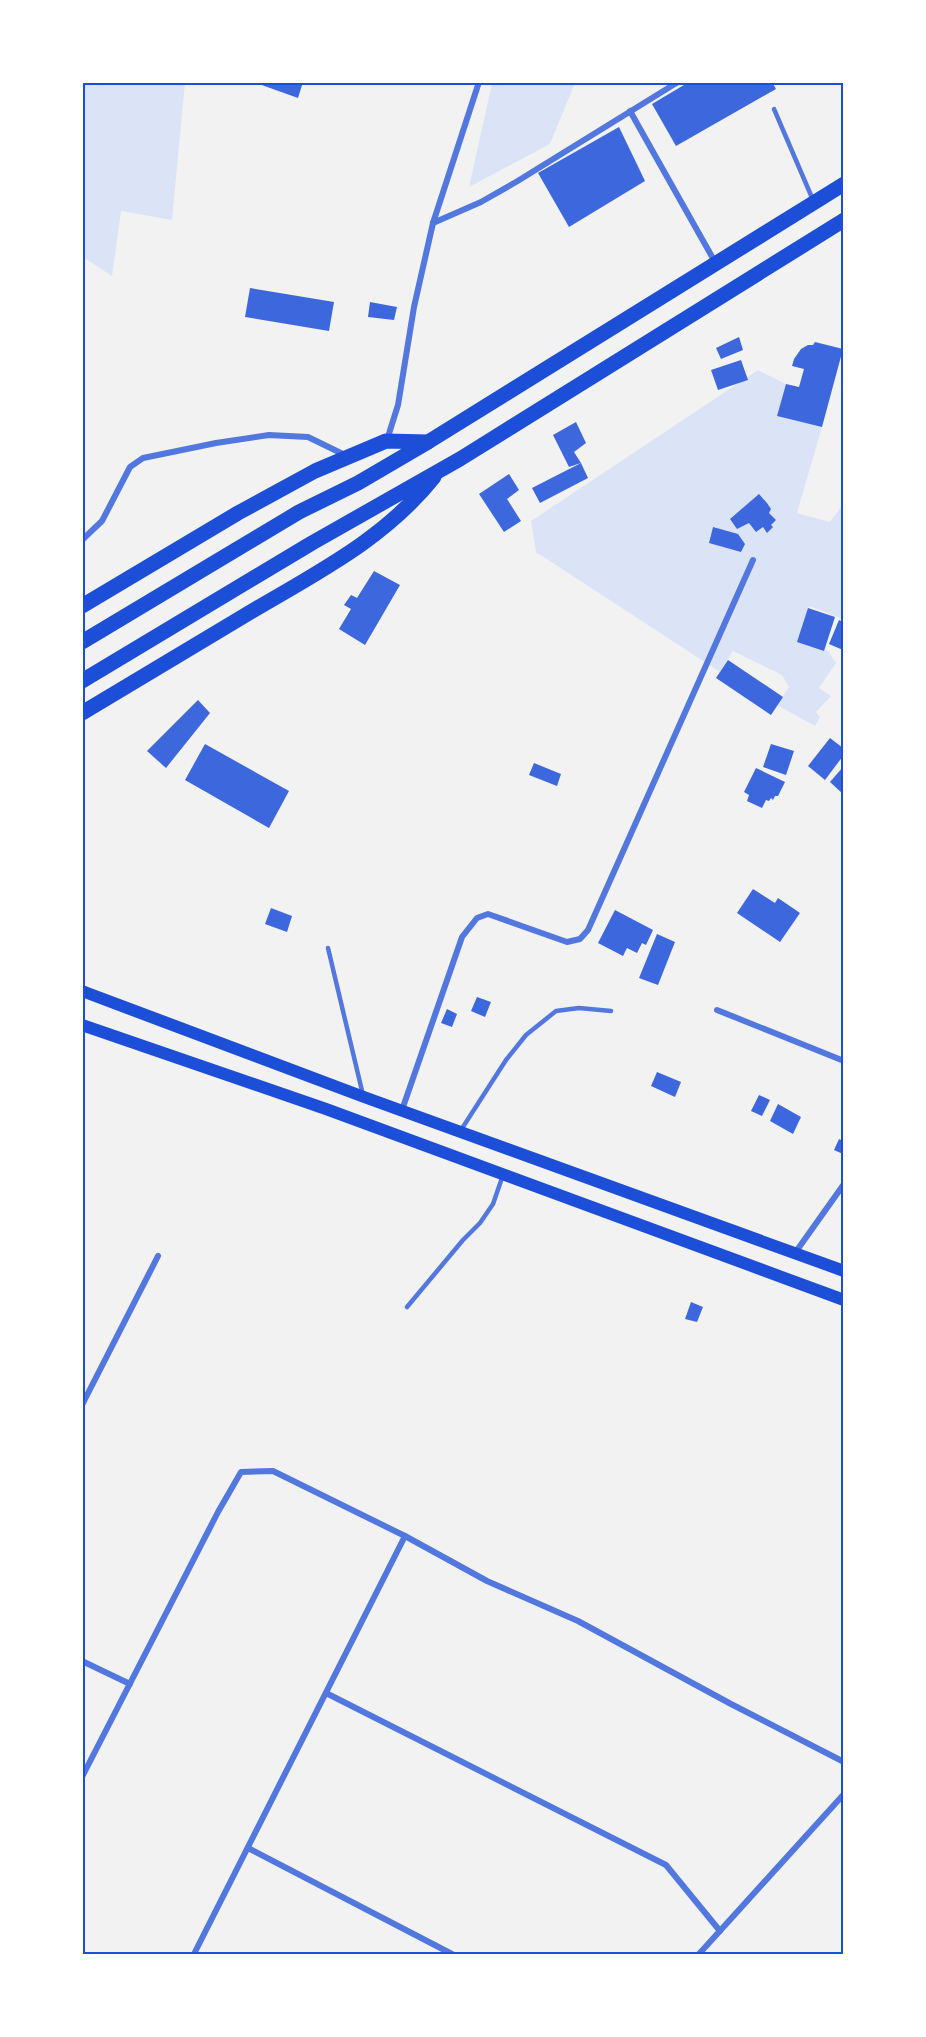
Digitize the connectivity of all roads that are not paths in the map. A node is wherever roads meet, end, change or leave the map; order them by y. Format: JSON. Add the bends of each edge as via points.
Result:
{"nodes":[{"id":1,"x":479,"y":82,"type":"edge"},
{"id":2,"x":678,"y":82,"type":"edge"},
{"id":3,"x":774,"y":109,"type":"dead end"},
{"id":4,"x":630,"y":111,"type":"junction"},
{"id":5,"x":843,"y":184,"type":"edge"},
{"id":6,"x":814,"y":202,"type":"junction"},
{"id":7,"x":843,"y":220,"type":"edge"},
{"id":8,"x":433,"y":223,"type":"junction"},
{"id":9,"x":716,"y":263,"type":"junction"},
{"id":10,"x":387,"y":441,"type":"junction"},
{"id":11,"x":428,"y":442,"type":"junction"},
{"id":12,"x":348,"y":456,"type":"junction"},
{"id":13,"x":440,"y":470,"type":"junction"},
{"id":14,"x":82,"y":540,"type":"edge"},
{"id":15,"x":753,"y":560,"type":"dead end"},
{"id":16,"x":82,"y":606,"type":"edge"},
{"id":17,"x":82,"y":642,"type":"edge"},
{"id":18,"x":82,"y":681,"type":"edge"},
{"id":19,"x":82,"y":713,"type":"edge"},
{"id":20,"x":328,"y":948,"type":"dead end"},
{"id":21,"x":82,"y":991,"type":"edge"},
{"id":22,"x":717,"y":1010,"type":"dead end"},
{"id":23,"x":611,"y":1011,"type":"dead end"},
{"id":24,"x":82,"y":1025,"type":"edge"},
{"id":25,"x":843,"y":1061,"type":"edge"},
{"id":26,"x":364,"y":1097,"type":"junction"},
{"id":27,"x":402,"y":1111,"type":"junction"},
{"id":28,"x":460,"y":1132,"type":"junction"},
{"id":29,"x":503,"y":1174,"type":"junction"},
{"id":30,"x":843,"y":1184,"type":"edge"},
{"id":31,"x":795,"y":1254,"type":"junction"},
{"id":32,"x":158,"y":1256,"type":"dead end"},
{"id":33,"x":843,"y":1271,"type":"edge"},
{"id":34,"x":843,"y":1300,"type":"edge"},
{"id":35,"x":406,"y":1307,"type":"dead end"},
{"id":36,"x":82,"y":1405,"type":"edge"},
{"id":37,"x":405,"y":1536,"type":"junction"},
{"id":38,"x":82,"y":1661,"type":"edge"},
{"id":39,"x":130,"y":1684,"type":"junction"},
{"id":40,"x":326,"y":1693,"type":"junction"},
{"id":41,"x":843,"y":1761,"type":"edge"},
{"id":42,"x":82,"y":1777,"type":"edge"},
{"id":43,"x":843,"y":1794,"type":"edge"},
{"id":44,"x":248,"y":1848,"type":"junction"},
{"id":45,"x":720,"y":1931,"type":"junction"},
{"id":46,"x":194,"y":1954,"type":"edge"},
{"id":47,"x":452,"y":1954,"type":"edge"},
{"id":48,"x":699,"y":1954,"type":"edge"}],
"edges":[{"from":1,"to":8,"type":"street"},
{"from":2,"to":4,"type":"street"},
{"from":3,"to":6,"type":"lane"},
{"from":4,"to":8,"type":"street","via":[[490,197]]},
{"from":4,"to":9,"type":"street"},
{"from":5,"to":6,"type":"main road"},
{"from":6,"to":9,"type":"main road"},
{"from":7,"to":13,"type":"main road"},
{"from":8,"to":10,"type":"street","via":[[398,405]]},
{"from":9,"to":11,"type":"main road"},
{"from":10,"to":11,"type":"main road"},
{"from":10,"to":12,"type":"main road"},
{"from":11,"to":17,"type":"main road","via":[[299,512]]},
{"from":12,"to":14,"type":"street","via":[[308,437],[269,435],[143,458],[130,467],[102,521]]},
{"from":12,"to":16,"type":"main road","via":[[238,513]]},
{"from":13,"to":18,"type":"main road"},
{"from":13,"to":19,"type":"main road","via":[[416,501],[341,558]]},
{"from":15,"to":27,"type":"street","via":[[588,930],[580,939],[567,942],[488,914],[477,918],[462,937]]},
{"from":20,"to":26,"type":"lane"},
{"from":21,"to":26,"type":"main road"},
{"from":22,"to":25,"type":"street"},
{"from":23,"to":28,"type":"lane","via":[[556,1011],[526,1035]]},
{"from":24,"to":29,"type":"main road"},
{"from":26,"to":27,"type":"main road"},
{"from":27,"to":28,"type":"main road"},
{"from":28,"to":31,"type":"main road"},
{"from":29,"to":34,"type":"main road"},
{"from":29,"to":35,"type":"lane","via":[[493,1204],[480,1223]]},
{"from":30,"to":31,"type":"street"},
{"from":31,"to":33,"type":"main road"},
{"from":32,"to":36,"type":"street"},
{"from":37,"to":39,"type":"street","via":[[273,1471],[241,1472]]},
{"from":37,"to":40,"type":"street"},
{"from":37,"to":41,"type":"street","via":[[487,1581],[578,1621]]},
{"from":38,"to":39,"type":"street"},
{"from":39,"to":42,"type":"street"},
{"from":40,"to":44,"type":"street"},
{"from":40,"to":45,"type":"street","via":[[666,1865]]},
{"from":43,"to":45,"type":"street"},
{"from":44,"to":46,"type":"street"},
{"from":44,"to":47,"type":"street"},
{"from":45,"to":48,"type":"street"}]}
